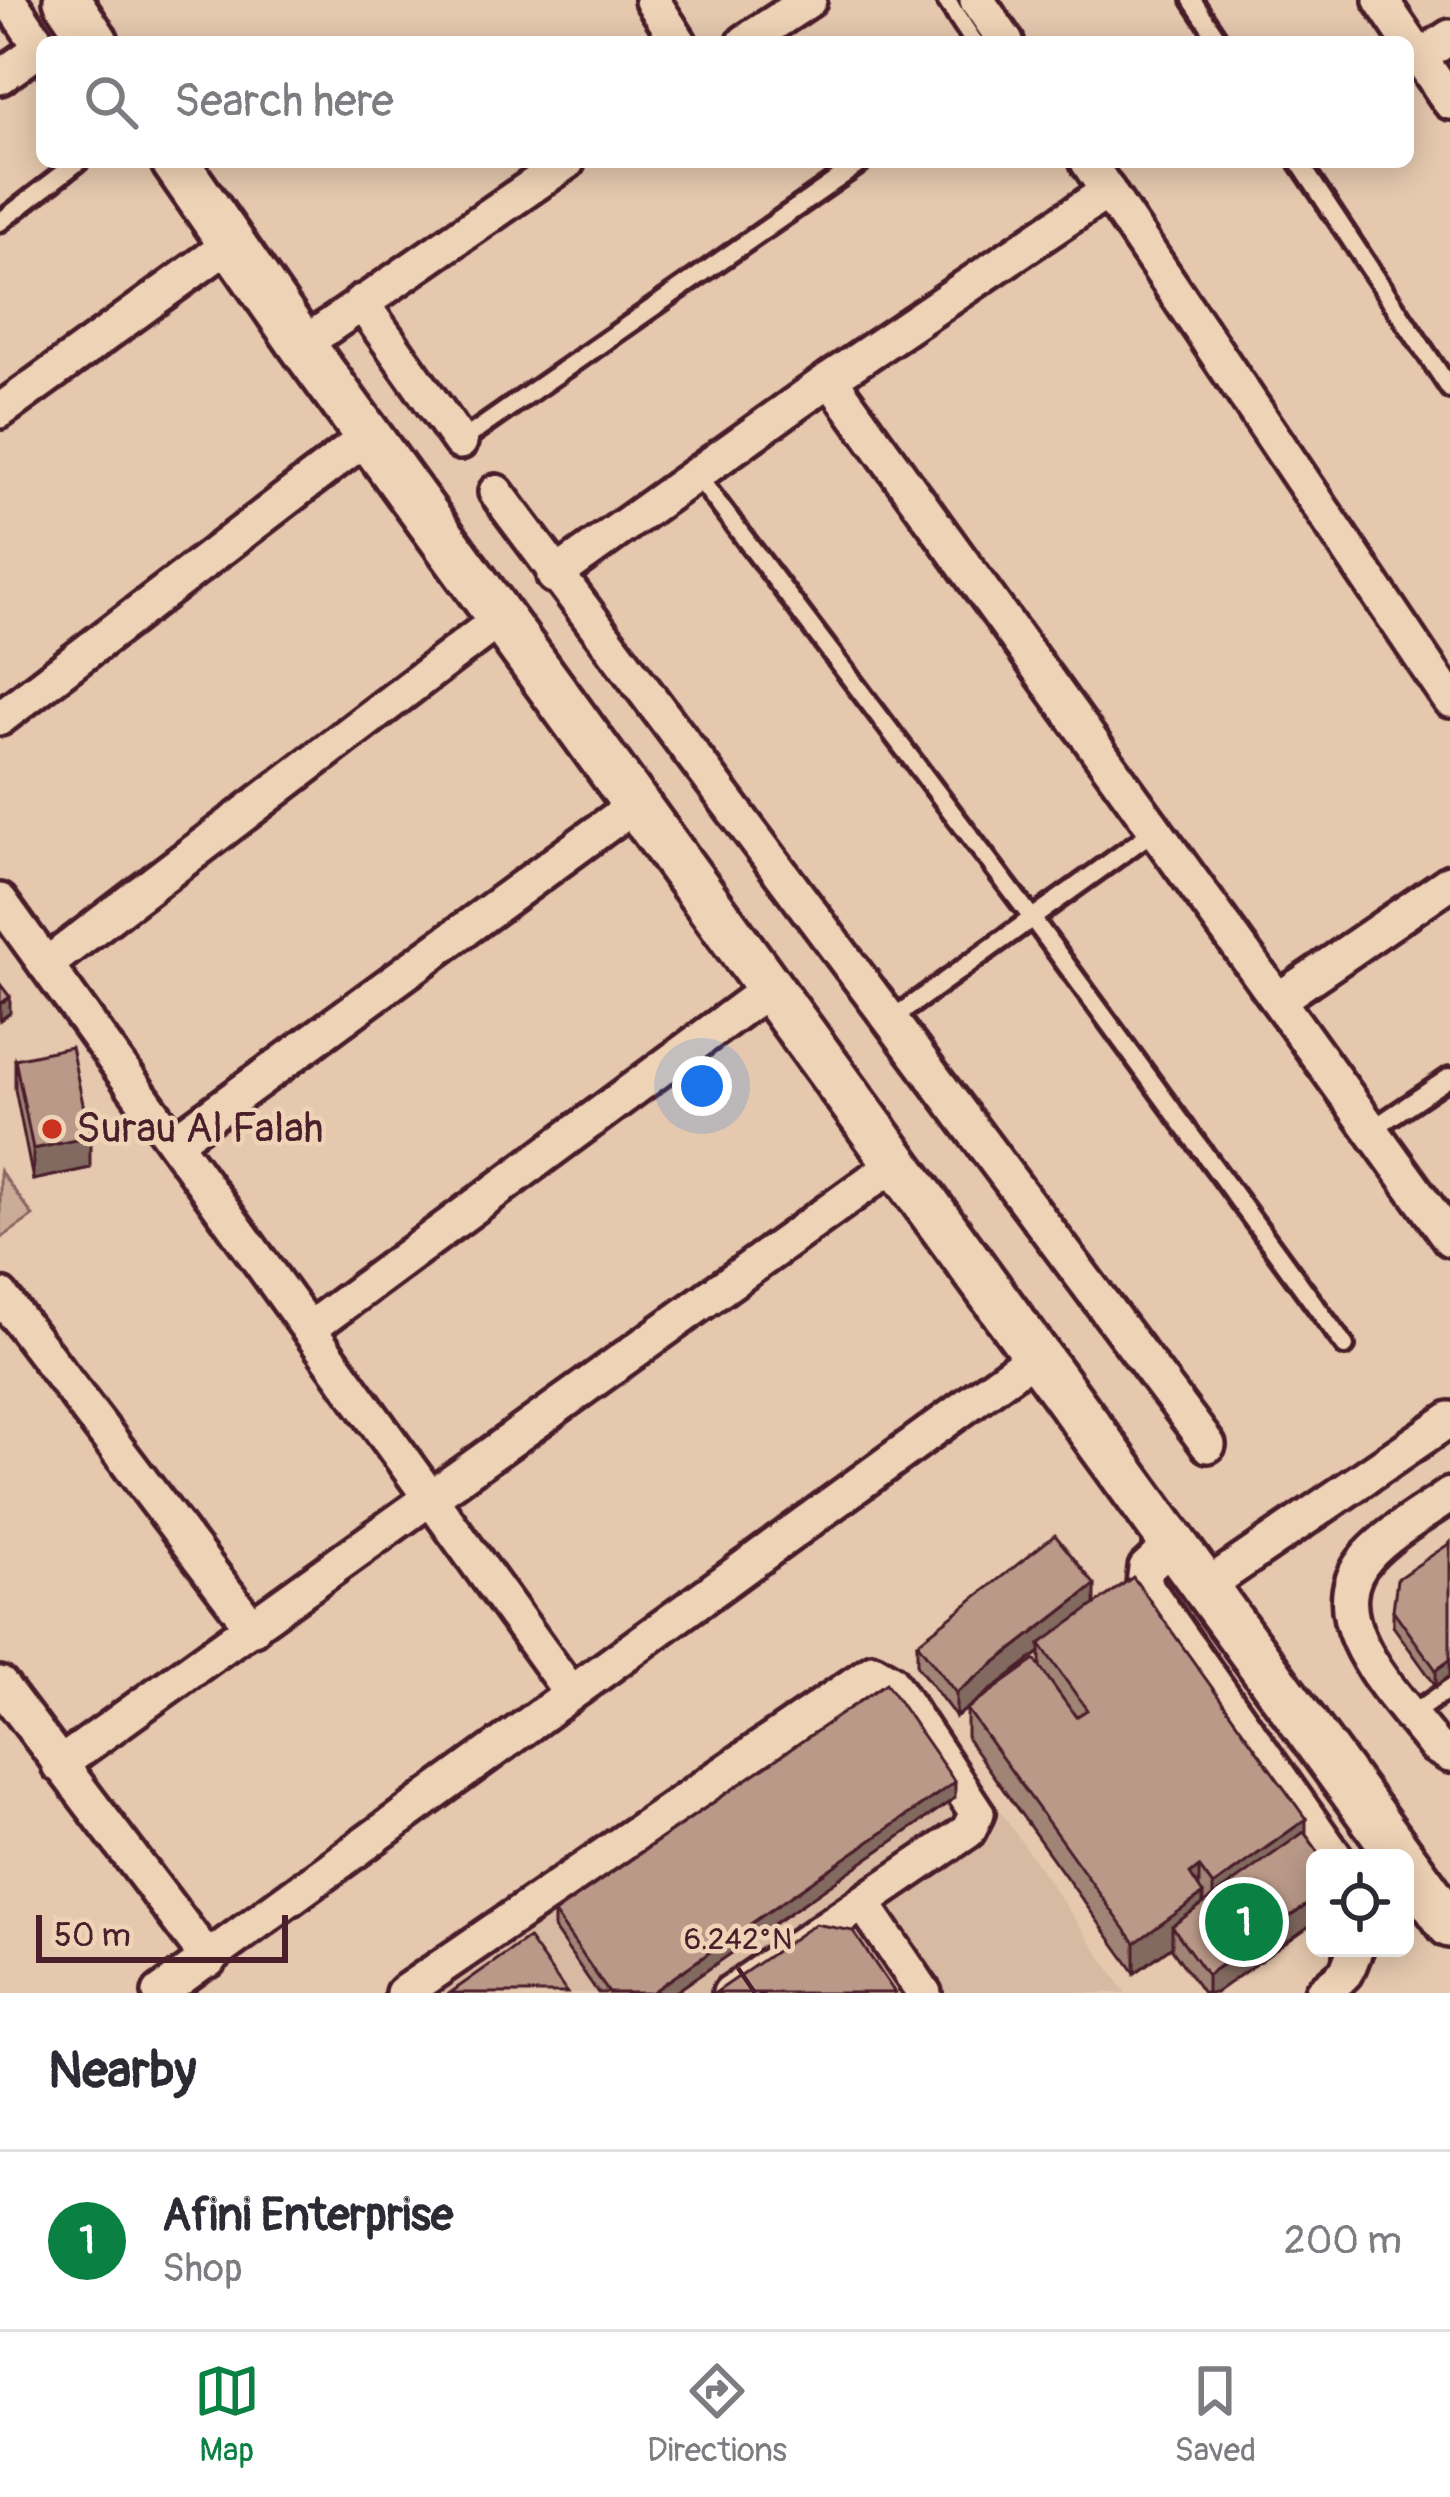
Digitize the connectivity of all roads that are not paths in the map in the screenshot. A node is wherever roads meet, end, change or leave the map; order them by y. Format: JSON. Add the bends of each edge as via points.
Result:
{"nodes":[{"id":1,"x":9,"y":0,"type":"edge"},
{"id":2,"x":68,"y":0,"type":"edge"},
{"id":3,"x":652,"y":0,"type":"edge"},
{"id":4,"x":808,"y":0,"type":"edge"},
{"id":5,"x":946,"y":0,"type":"edge"},
{"id":6,"x":977,"y":0,"type":"edge"},
{"id":7,"x":1192,"y":0,"type":"edge"},
{"id":8,"x":1381,"y":0,"type":"edge"},
{"id":9,"x":91,"y":36,"type":"edge"},
{"id":10,"x":676,"y":36,"type":"edge"},
{"id":11,"x":754,"y":36,"type":"edge"},
{"id":12,"x":970,"y":36,"type":"edge"},
{"id":13,"x":1002,"y":36,"type":"edge"},
{"id":14,"x":1216,"y":36,"type":"edge"},
{"id":15,"x":1406,"y":36,"type":"edge"},
{"id":16,"x":1450,"y":37,"type":"edge"},
{"id":17,"x":36,"y":41,"type":"edge"},
{"id":18,"x":1414,"y":48,"type":"edge"},
{"id":19,"x":36,"y":52,"type":"edge"},
{"id":20,"x":1420,"y":57,"type":"junction"},
{"id":21,"x":0,"y":77,"type":"edge"},
{"id":22,"x":1450,"y":102,"type":"edge"},
{"id":23,"x":70,"y":168,"type":"edge"},
{"id":24,"x":179,"y":168,"type":"edge"},
{"id":25,"x":558,"y":168,"type":"edge"},
{"id":26,"x":853,"y":168,"type":"edge"},
{"id":27,"x":1092,"y":168,"type":"edge"},
{"id":28,"x":1303,"y":168,"type":"edge"},
{"id":29,"x":1108,"y":191,"type":"junction"},
{"id":30,"x":0,"y":222,"type":"edge"},
{"id":31,"x":230,"y":244,"type":"junction"},
{"id":32,"x":361,"y":302,"type":"junction"},
{"id":33,"x":302,"y":345,"type":"junction"},
{"id":34,"x":830,"y":379,"type":"junction"},
{"id":35,"x":1450,"y":389,"type":"edge"},
{"id":36,"x":0,"y":411,"type":"edge"},
{"id":37,"x":368,"y":436,"type":"junction"},
{"id":38,"x":460,"y":442,"type":"joint"},
{"id":39,"x":695,"y":473,"type":"junction"},
{"id":40,"x":496,"y":492,"type":"dead end"},
{"id":41,"x":554,"y":575,"type":"junction"},
{"id":42,"x":501,"y":618,"type":"junction"},
{"id":43,"x":1450,"y":700,"type":"edge"},
{"id":44,"x":0,"y":718,"type":"edge"},
{"id":45,"x":636,"y":804,"type":"junction"},
{"id":46,"x":1155,"y":830,"type":"junction"},
{"id":47,"x":1450,"y":882,"type":"edge"},
{"id":48,"x":0,"y":901,"type":"edge"},
{"id":49,"x":1032,"y":918,"type":"junction"},
{"id":50,"x":46,"y":965,"type":"junction"},
{"id":51,"x":770,"y":988,"type":"junction"},
{"id":52,"x":1277,"y":1000,"type":"junction"},
{"id":53,"x":888,"y":1022,"type":"junction"},
{"id":54,"x":1450,"y":1077,"type":"edge"},
{"id":55,"x":1371,"y":1130,"type":"junction"},
{"id":56,"x":174,"y":1142,"type":"junction"},
{"id":57,"x":896,"y":1162,"type":"junction"},
{"id":58,"x":1450,"y":1239,"type":"edge"},
{"id":59,"x":1,"y":1297,"type":"edge"},
{"id":60,"x":309,"y":1329,"type":"junction"},
{"id":61,"x":1345,"y":1346,"type":"dead end"},
{"id":62,"x":1036,"y":1355,"type":"junction"},
{"id":63,"x":1450,"y":1419,"type":"edge"},
{"id":64,"x":1208,"y":1445,"type":"dead end"},
{"id":65,"x":1450,"y":1495,"type":"edge"},
{"id":66,"x":432,"y":1500,"type":"junction"},
{"id":67,"x":1173,"y":1543,"type":"junction"},
{"id":68,"x":1205,"y":1587,"type":"junction"},
{"id":69,"x":253,"y":1628,"type":"junction"},
{"id":70,"x":0,"y":1684,"type":"edge"},
{"id":71,"x":1450,"y":1688,"type":"edge"},
{"id":72,"x":571,"y":1693,"type":"junction"},
{"id":73,"x":1412,"y":1715,"type":"junction"},
{"id":74,"x":1450,"y":1755,"type":"edge"},
{"id":75,"x":58,"y":1765,"type":"junction"},
{"id":76,"x":1363,"y":1804,"type":"junction"},
{"id":77,"x":1328,"y":1846,"type":"edge"},
{"id":78,"x":1396,"y":1849,"type":"edge"},
{"id":79,"x":1414,"y":1874,"type":"edge"},
{"id":80,"x":863,"y":1903,"type":"junction"},
{"id":81,"x":1450,"y":1924,"type":"edge"},
{"id":82,"x":1352,"y":1957,"type":"edge"},
{"id":83,"x":209,"y":1960,"type":"junction"},
{"id":84,"x":160,"y":1993,"type":"edge"},
{"id":85,"x":403,"y":1993,"type":"edge"},
{"id":86,"x":730,"y":1993,"type":"edge"},
{"id":87,"x":924,"y":1993,"type":"edge"},
{"id":88,"x":1322,"y":1993,"type":"edge"}],
"edges":[{"from":1,"to":17,"type":"street"},
{"from":2,"to":9,"type":"street"},
{"from":3,"to":10,"type":"street"},
{"from":4,"to":11,"type":"street"},
{"from":5,"to":12,"type":"lane"},
{"from":6,"to":13,"type":"street"},
{"from":7,"to":14,"type":"lane"},
{"from":8,"to":15,"type":"street"},
{"from":16,"to":20,"type":"street"},
{"from":18,"to":20,"type":"street"},
{"from":19,"to":21,"type":"street"},
{"from":20,"to":22,"type":"street"},
{"from":23,"to":30,"type":"lane"},
{"from":24,"to":31,"type":"street"},
{"from":25,"to":32,"type":"street"},
{"from":26,"to":38,"type":"lane"},
{"from":27,"to":29,"type":"street"},
{"from":28,"to":35,"type":"lane"},
{"from":29,"to":34,"type":"street"},
{"from":29,"to":43,"type":"street"},
{"from":31,"to":33,"type":"street"},
{"from":31,"to":36,"type":"street"},
{"from":32,"to":33,"type":"street"},
{"from":32,"to":38,"type":"street"},
{"from":33,"to":37,"type":"street"},
{"from":34,"to":39,"type":"street"},
{"from":34,"to":46,"type":"street"},
{"from":37,"to":42,"type":"street"},
{"from":37,"to":44,"type":"street"},
{"from":39,"to":41,"type":"street"},
{"from":39,"to":49,"type":"lane"},
{"from":40,"to":41,"type":"street"},
{"from":41,"to":53,"type":"street"},
{"from":42,"to":45,"type":"street"},
{"from":42,"to":50,"type":"street"},
{"from":45,"to":51,"type":"street"},
{"from":45,"to":56,"type":"street"},
{"from":46,"to":49,"type":"lane"},
{"from":46,"to":52,"type":"street"},
{"from":47,"to":52,"type":"street"},
{"from":48,"to":50,"type":"street"},
{"from":49,"to":53,"type":"lane"},
{"from":49,"to":61,"type":"lane"},
{"from":50,"to":56,"type":"street"},
{"from":51,"to":57,"type":"street"},
{"from":51,"to":60,"type":"street"},
{"from":52,"to":55,"type":"street"},
{"from":53,"to":64,"type":"street"},
{"from":54,"to":55,"type":"lane"},
{"from":55,"to":58,"type":"street"},
{"from":56,"to":60,"type":"street"},
{"from":57,"to":62,"type":"street"},
{"from":57,"to":66,"type":"street"},
{"from":59,"to":69,"type":"street"},
{"from":60,"to":66,"type":"street"},
{"from":62,"to":67,"type":"street"},
{"from":62,"to":72,"type":"street"},
{"from":63,"to":68,"type":"street"},
{"from":65,"to":73,"type":"street","via":[[1366,1558],[1347,1604],[1358,1641]]},
{"from":66,"to":69,"type":"street"},
{"from":66,"to":72,"type":"street"},
{"from":67,"to":68,"type":"street"},
{"from":67,"to":77,"type":"street","via":[[1146,1568],[1144,1583]]},
{"from":68,"to":76,"type":"street"},
{"from":69,"to":75,"type":"street"},
{"from":70,"to":75,"type":"street"},
{"from":71,"to":73,"type":"lane"},
{"from":72,"to":83,"type":"street"},
{"from":73,"to":74,"type":"street"},
{"from":75,"to":83,"type":"street"},
{"from":76,"to":77,"type":"street"},
{"from":76,"to":78,"type":"street"},
{"from":79,"to":81,"type":"street"},
{"from":80,"to":85,"type":"street","via":[[968,1831],[977,1813],[890,1681],[873,1671]]},
{"from":80,"to":86,"type":"street"},
{"from":80,"to":87,"type":"street"},
{"from":82,"to":88,"type":"street"},
{"from":83,"to":84,"type":"street"}]}
